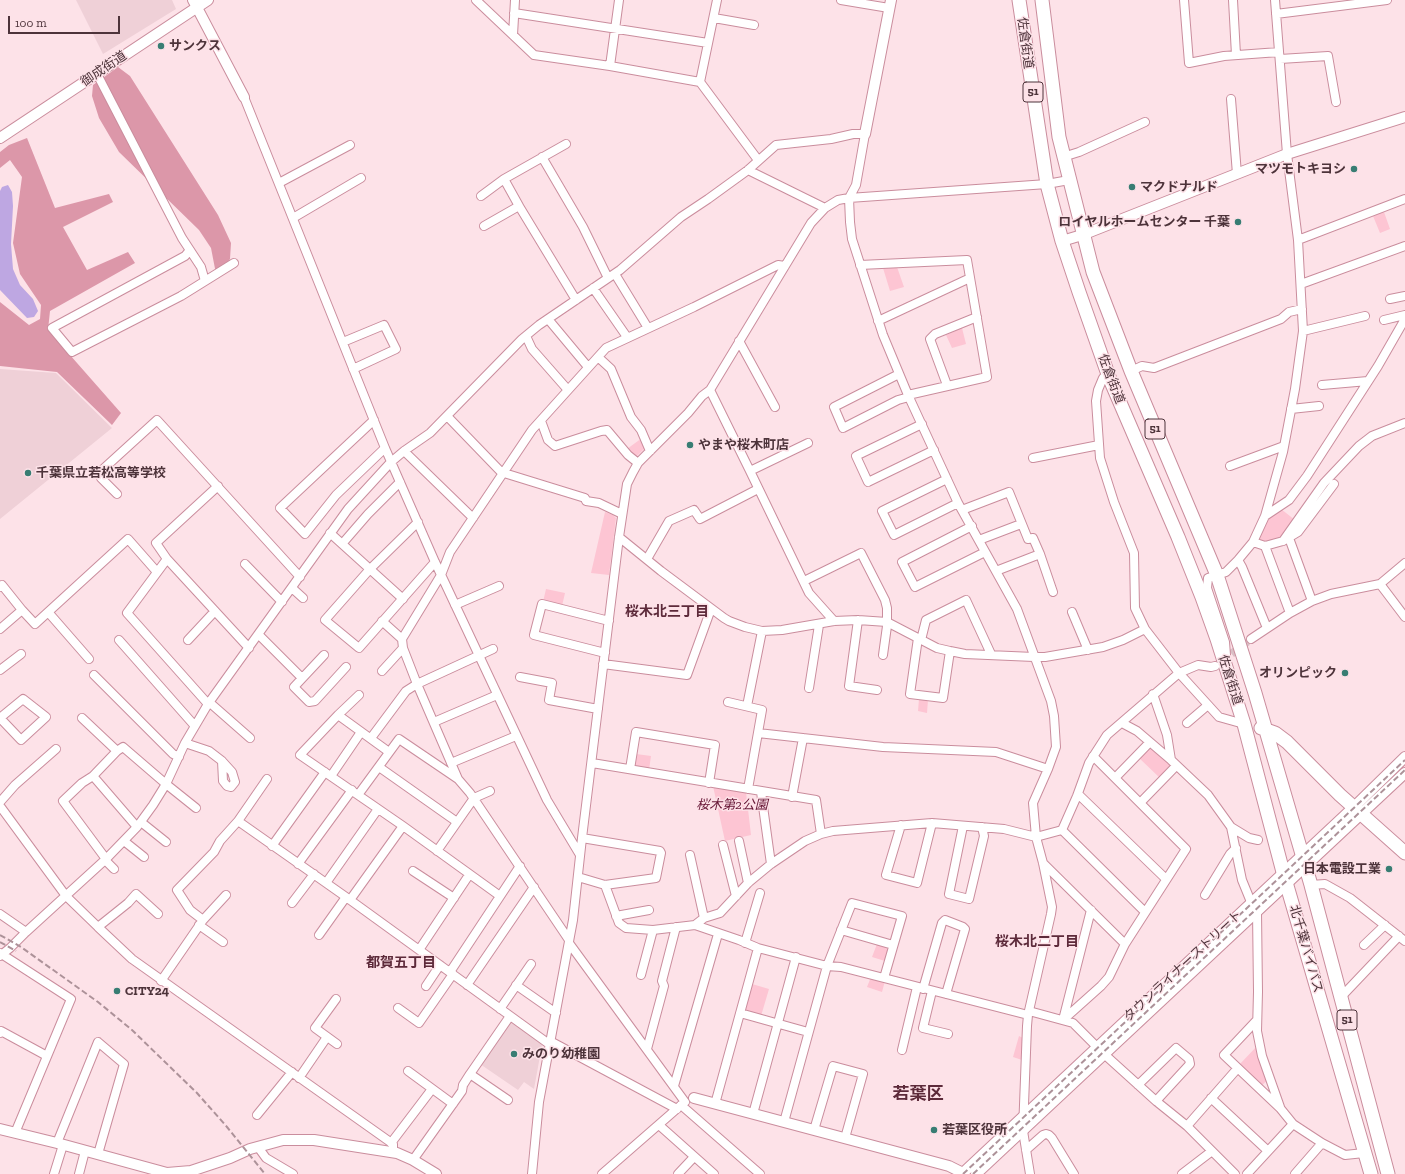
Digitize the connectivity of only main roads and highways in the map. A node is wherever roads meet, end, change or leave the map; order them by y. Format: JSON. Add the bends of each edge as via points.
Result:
{"nodes":[{"id":1,"x":1019,"y":0,"type":"edge"},
{"id":2,"x":1042,"y":0,"type":"edge"},
{"id":3,"x":1244,"y":724,"type":"junction"},
{"id":4,"x":1265,"y":729,"type":"junction"},
{"id":5,"x":1405,"y":853,"type":"edge"},
{"id":6,"x":1370,"y":1174,"type":"edge"},
{"id":7,"x":1388,"y":1174,"type":"edge"}],
"edges":[{"from":1,"to":3,"type":"highway","name":"佐倉街道","number":"51","via":[[1047,184],[1062,241],[1110,378],[1202,597]]},
{"from":2,"to":4,"type":"highway","name":"佐倉街道","number":"51","via":[[1059,137],[1093,272],[1131,371],[1217,575]]},
{"from":3,"to":4,"type":"highway"},
{"from":3,"to":6,"type":"highway","name":"北千葉バイパス","number":"51","via":[[1285,878]]},
{"from":4,"to":5,"type":"highway","via":[[1287,742]]},
{"from":4,"to":7,"type":"highway","name":"北千葉バイパス","number":"51","via":[[1311,885]]}]}
